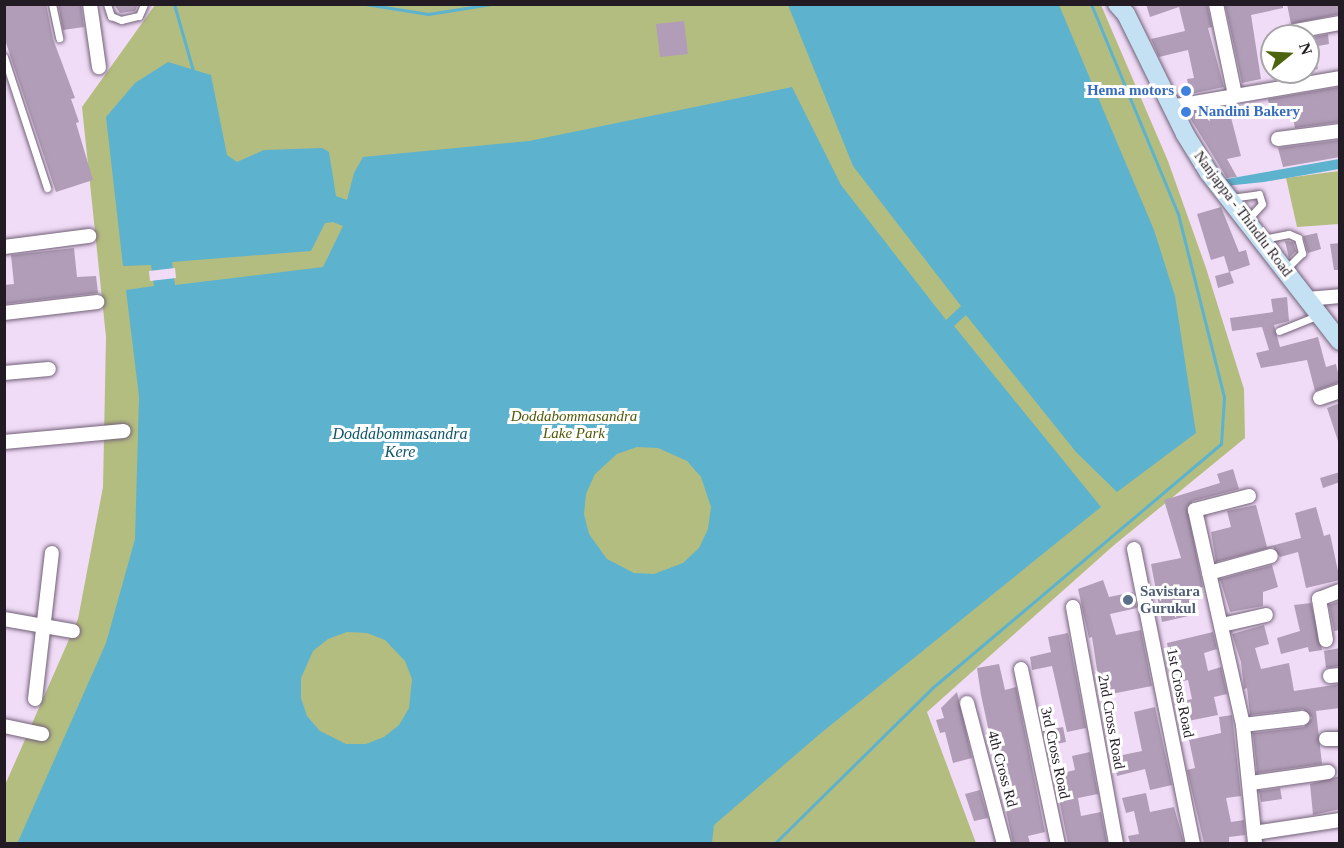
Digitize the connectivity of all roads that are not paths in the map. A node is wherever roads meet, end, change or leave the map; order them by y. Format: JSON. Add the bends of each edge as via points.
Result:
{"nodes":[{"id":1,"x":52,"y":4,"type":"edge"},
{"id":2,"x":90,"y":4,"type":"edge"},
{"id":3,"x":107,"y":4,"type":"edge"},
{"id":4,"x":144,"y":4,"type":"edge"},
{"id":5,"x":1216,"y":4,"type":"edge"},
{"id":6,"x":1122,"y":9,"type":"edge"},
{"id":7,"x":1340,"y":23,"type":"edge"},
{"id":8,"x":1320,"y":27,"type":"edge"},
{"id":9,"x":59,"y":38,"type":"dead end"},
{"id":10,"x":4,"y":57,"type":"edge"},
{"id":11,"x":99,"y":67,"type":"dead end"},
{"id":12,"x":1340,"y":78,"type":"edge"},
{"id":13,"x":1235,"y":95,"type":"junction"},
{"id":14,"x":1171,"y":106,"type":"junction"},
{"id":15,"x":1340,"y":131,"type":"edge"},
{"id":16,"x":1278,"y":139,"type":"dead end"},
{"id":17,"x":47,"y":188,"type":"dead end"},
{"id":18,"x":1228,"y":199,"type":"junction"},
{"id":19,"x":1246,"y":221,"type":"junction"},
{"id":20,"x":89,"y":236,"type":"dead end"},
{"id":21,"x":1261,"y":239,"type":"junction"},
{"id":22,"x":4,"y":247,"type":"edge"},
{"id":23,"x":1284,"y":270,"type":"junction"},
{"id":24,"x":1340,"y":296,"type":"edge"},
{"id":25,"x":1308,"y":299,"type":"junction"},
{"id":26,"x":97,"y":302,"type":"dead end"},
{"id":27,"x":4,"y":313,"type":"edge"},
{"id":28,"x":1319,"y":315,"type":"junction"},
{"id":29,"x":1279,"y":331,"type":"dead end"},
{"id":30,"x":1340,"y":341,"type":"edge"},
{"id":31,"x":49,"y":369,"type":"dead end"},
{"id":32,"x":4,"y":374,"type":"edge"},
{"id":33,"x":1340,"y":391,"type":"edge"},
{"id":34,"x":1320,"y":398,"type":"dead end"},
{"id":35,"x":123,"y":431,"type":"dead end"},
{"id":36,"x":4,"y":442,"type":"edge"},
{"id":37,"x":1248,"y":496,"type":"dead end"},
{"id":38,"x":1134,"y":549,"type":"dead end"},
{"id":39,"x":52,"y":553,"type":"dead end"},
{"id":40,"x":1271,"y":556,"type":"dead end"},
{"id":41,"x":1209,"y":573,"type":"junction"},
{"id":42,"x":1340,"y":591,"type":"edge"},
{"id":43,"x":1073,"y":607,"type":"dead end"},
{"id":44,"x":1266,"y":615,"type":"dead end"},
{"id":45,"x":4,"y":619,"type":"edge"},
{"id":46,"x":1222,"y":625,"type":"junction"},
{"id":47,"x":44,"y":628,"type":"junction"},
{"id":48,"x":73,"y":631,"type":"dead end"},
{"id":49,"x":1326,"y":640,"type":"dead end"},
{"id":50,"x":1021,"y":669,"type":"dead end"},
{"id":51,"x":35,"y":699,"type":"dead end"},
{"id":52,"x":967,"y":704,"type":"dead end"},
{"id":53,"x":1303,"y":718,"type":"dead end"},
{"id":54,"x":1243,"y":725,"type":"junction"},
{"id":55,"x":4,"y":726,"type":"edge"},
{"id":56,"x":42,"y":734,"type":"dead end"},
{"id":57,"x":1328,"y":772,"type":"dead end"},
{"id":58,"x":1251,"y":783,"type":"junction"},
{"id":59,"x":1340,"y":820,"type":"edge"},
{"id":60,"x":1255,"y":838,"type":"edge"},
{"id":61,"x":1004,"y":843,"type":"edge"},
{"id":62,"x":1058,"y":843,"type":"edge"},
{"id":63,"x":1116,"y":843,"type":"edge"},
{"id":64,"x":1193,"y":843,"type":"edge"}],
"edges":[{"from":1,"to":9,"type":"lane"},
{"from":2,"to":11,"type":"street"},
{"from":3,"to":4,"type":"lane","via":[[111,16],[121,20],[139,16]]},
{"from":5,"to":13,"type":"street"},
{"from":6,"to":14,"type":"main road","name":"Nanjappa - Thindlu Road"},
{"from":7,"to":8,"type":"street"},
{"from":10,"to":17,"type":"lane"},
{"from":12,"to":13,"type":"street"},
{"from":13,"to":14,"type":"street"},
{"from":14,"to":18,"type":"main road","name":"Nanjappa - Thindlu Road"},
{"from":15,"to":16,"type":"street"},
{"from":18,"to":19,"type":"main road","name":"Nanjappa - Thindlu Road"},
{"from":18,"to":19,"type":"lane","via":[[1259,194],[1262,204]]},
{"from":19,"to":21,"type":"main road","name":"Nanjappa - Thindlu Road"},
{"from":20,"to":22,"type":"street"},
{"from":21,"to":23,"type":"main road","name":"Nanjappa - Thindlu Road"},
{"from":21,"to":23,"type":"lane","via":[[1289,234],[1298,238],[1302,253]]},
{"from":23,"to":25,"type":"main road","name":"Nanjappa - Thindlu Road"},
{"from":24,"to":25,"type":"street"},
{"from":25,"to":28,"type":"main road","name":"Nanjappa - Thindlu Road"},
{"from":26,"to":27,"type":"street"},
{"from":28,"to":29,"type":"lane"},
{"from":28,"to":30,"type":"main road","name":"Nanjappa - Thindlu Road"},
{"from":31,"to":32,"type":"street"},
{"from":33,"to":34,"type":"street"},
{"from":35,"to":36,"type":"street"},
{"from":37,"to":41,"type":"street","via":[[1195,510]]},
{"from":38,"to":64,"type":"street","name":"1st Cross Road"},
{"from":39,"to":47,"type":"street"},
{"from":40,"to":41,"type":"street"},
{"from":41,"to":46,"type":"street"},
{"from":42,"to":49,"type":"street","via":[[1323,594],[1319,599]]},
{"from":43,"to":63,"type":"street","name":"2nd Cross Road"},
{"from":44,"to":46,"type":"street"},
{"from":45,"to":47,"type":"street"},
{"from":46,"to":54,"type":"street"},
{"from":47,"to":48,"type":"street"},
{"from":47,"to":51,"type":"street"},
{"from":50,"to":62,"type":"street","name":"3rd Cross Road"},
{"from":52,"to":61,"type":"street","name":"4th Cross Rd"},
{"from":53,"to":54,"type":"street"},
{"from":54,"to":58,"type":"street"},
{"from":55,"to":56,"type":"street"},
{"from":57,"to":58,"type":"street"},
{"from":58,"to":60,"type":"street"},
{"from":59,"to":60,"type":"street"}]}
